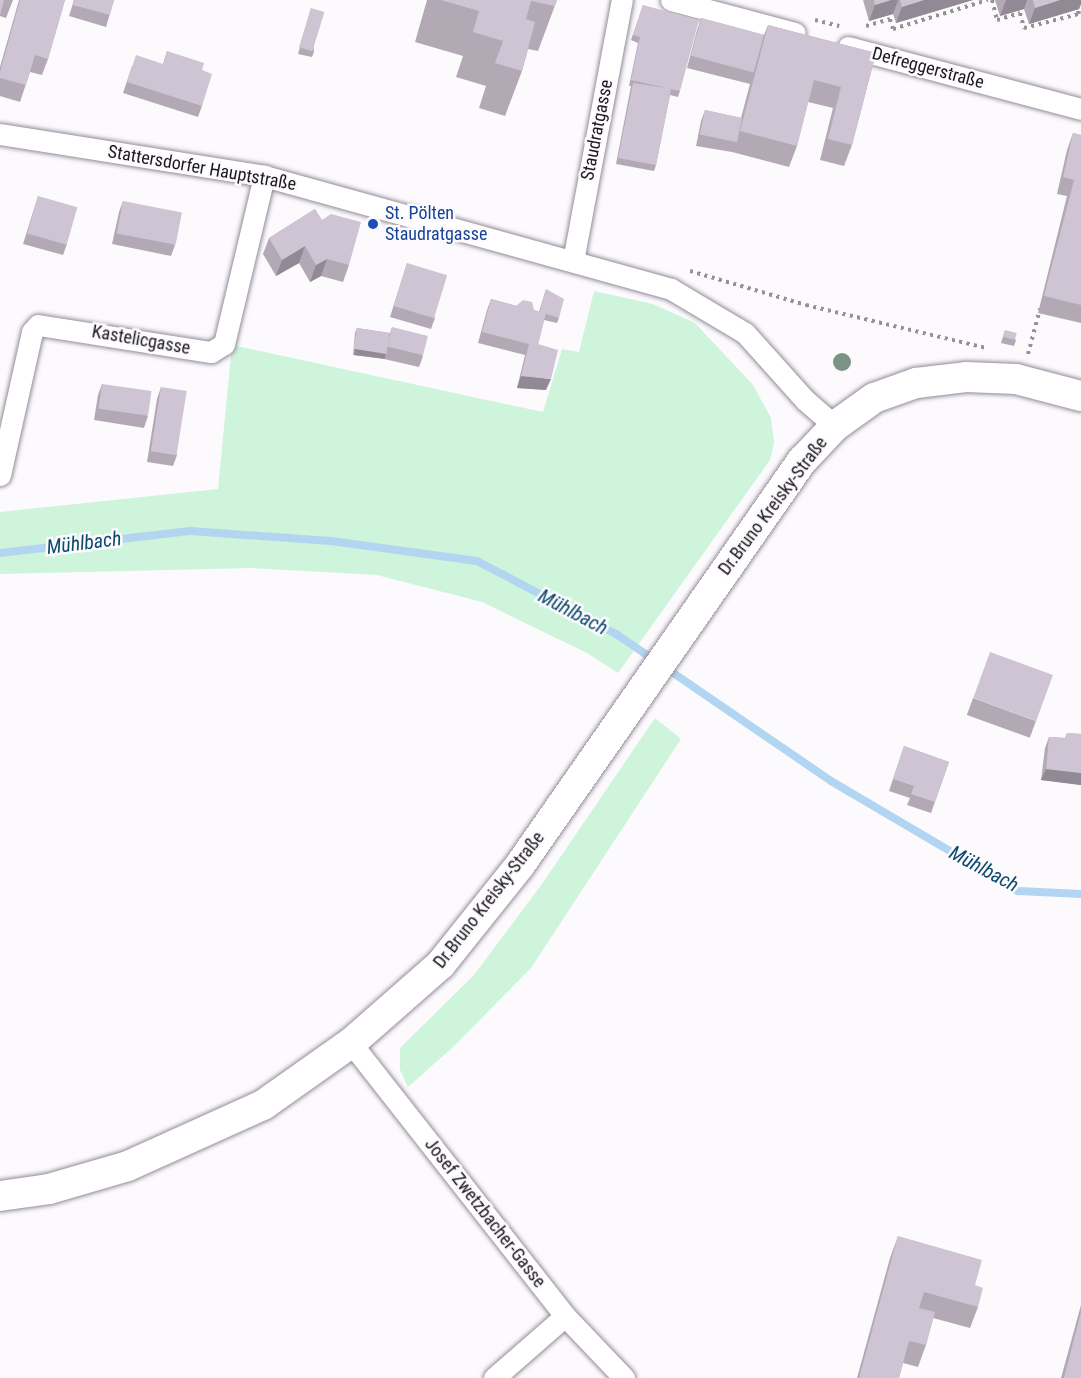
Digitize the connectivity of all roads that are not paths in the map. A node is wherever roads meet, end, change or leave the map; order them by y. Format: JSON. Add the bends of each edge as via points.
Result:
{"nodes":[{"id":1,"x":622,"y":0,"type":"edge"},
{"id":2,"x":671,"y":0,"type":"edge"},
{"id":3,"x":1081,"y":109,"type":"edge"},
{"id":4,"x":0,"y":134,"type":"edge"},
{"id":5,"x":264,"y":176,"type":"junction"},
{"id":6,"x":573,"y":261,"type":"junction"},
{"id":7,"x":1081,"y":396,"type":"edge"},
{"id":8,"x":835,"y":426,"type":"junction"},
{"id":9,"x":0,"y":475,"type":"edge"},
{"id":10,"x":351,"y":1043,"type":"junction"},
{"id":11,"x":0,"y":1196,"type":"edge"},
{"id":12,"x":565,"y":1316,"type":"junction"},
{"id":13,"x":494,"y":1378,"type":"edge"},
{"id":14,"x":624,"y":1378,"type":"edge"}],
"edges":[{"from":1,"to":6,"type":"street","name":"Staudratgasse"},
{"from":2,"to":3,"type":"street","name":"Defreggerstraße"},
{"from":4,"to":5,"type":"street","name":"Stattersdorfer Hauptstraße"},
{"from":5,"to":6,"type":"street","name":"Stattersdorfer Hauptstraße"},
{"from":5,"to":9,"type":"street","name":"Kastelicgasse","via":[[224,344],[211,352],[38,325],[32,332]]},
{"from":6,"to":8,"type":"street","name":"Stattersdorfer Hauptstraße","via":[[671,289],[720,315],[745,333],[805,400]]},
{"from":7,"to":8,"type":"main road","via":[[1021,369],[916,383],[874,398]]},
{"from":8,"to":10,"type":"main road","name":"Dr.Bruno Kreisky-Straße","via":[[803,460],[520,865],[441,964]]},
{"from":10,"to":11,"type":"main road","name":"Dr.Bruno Kreisky-Straße","via":[[263,1105],[199,1136],[128,1166],[49,1189]]},
{"from":10,"to":12,"type":"street","name":"Josef Zwetzbacher-Gasse"},
{"from":12,"to":13,"type":"street"},
{"from":12,"to":14,"type":"street","name":"Josef Zwetzbacher-Gasse"}]}
